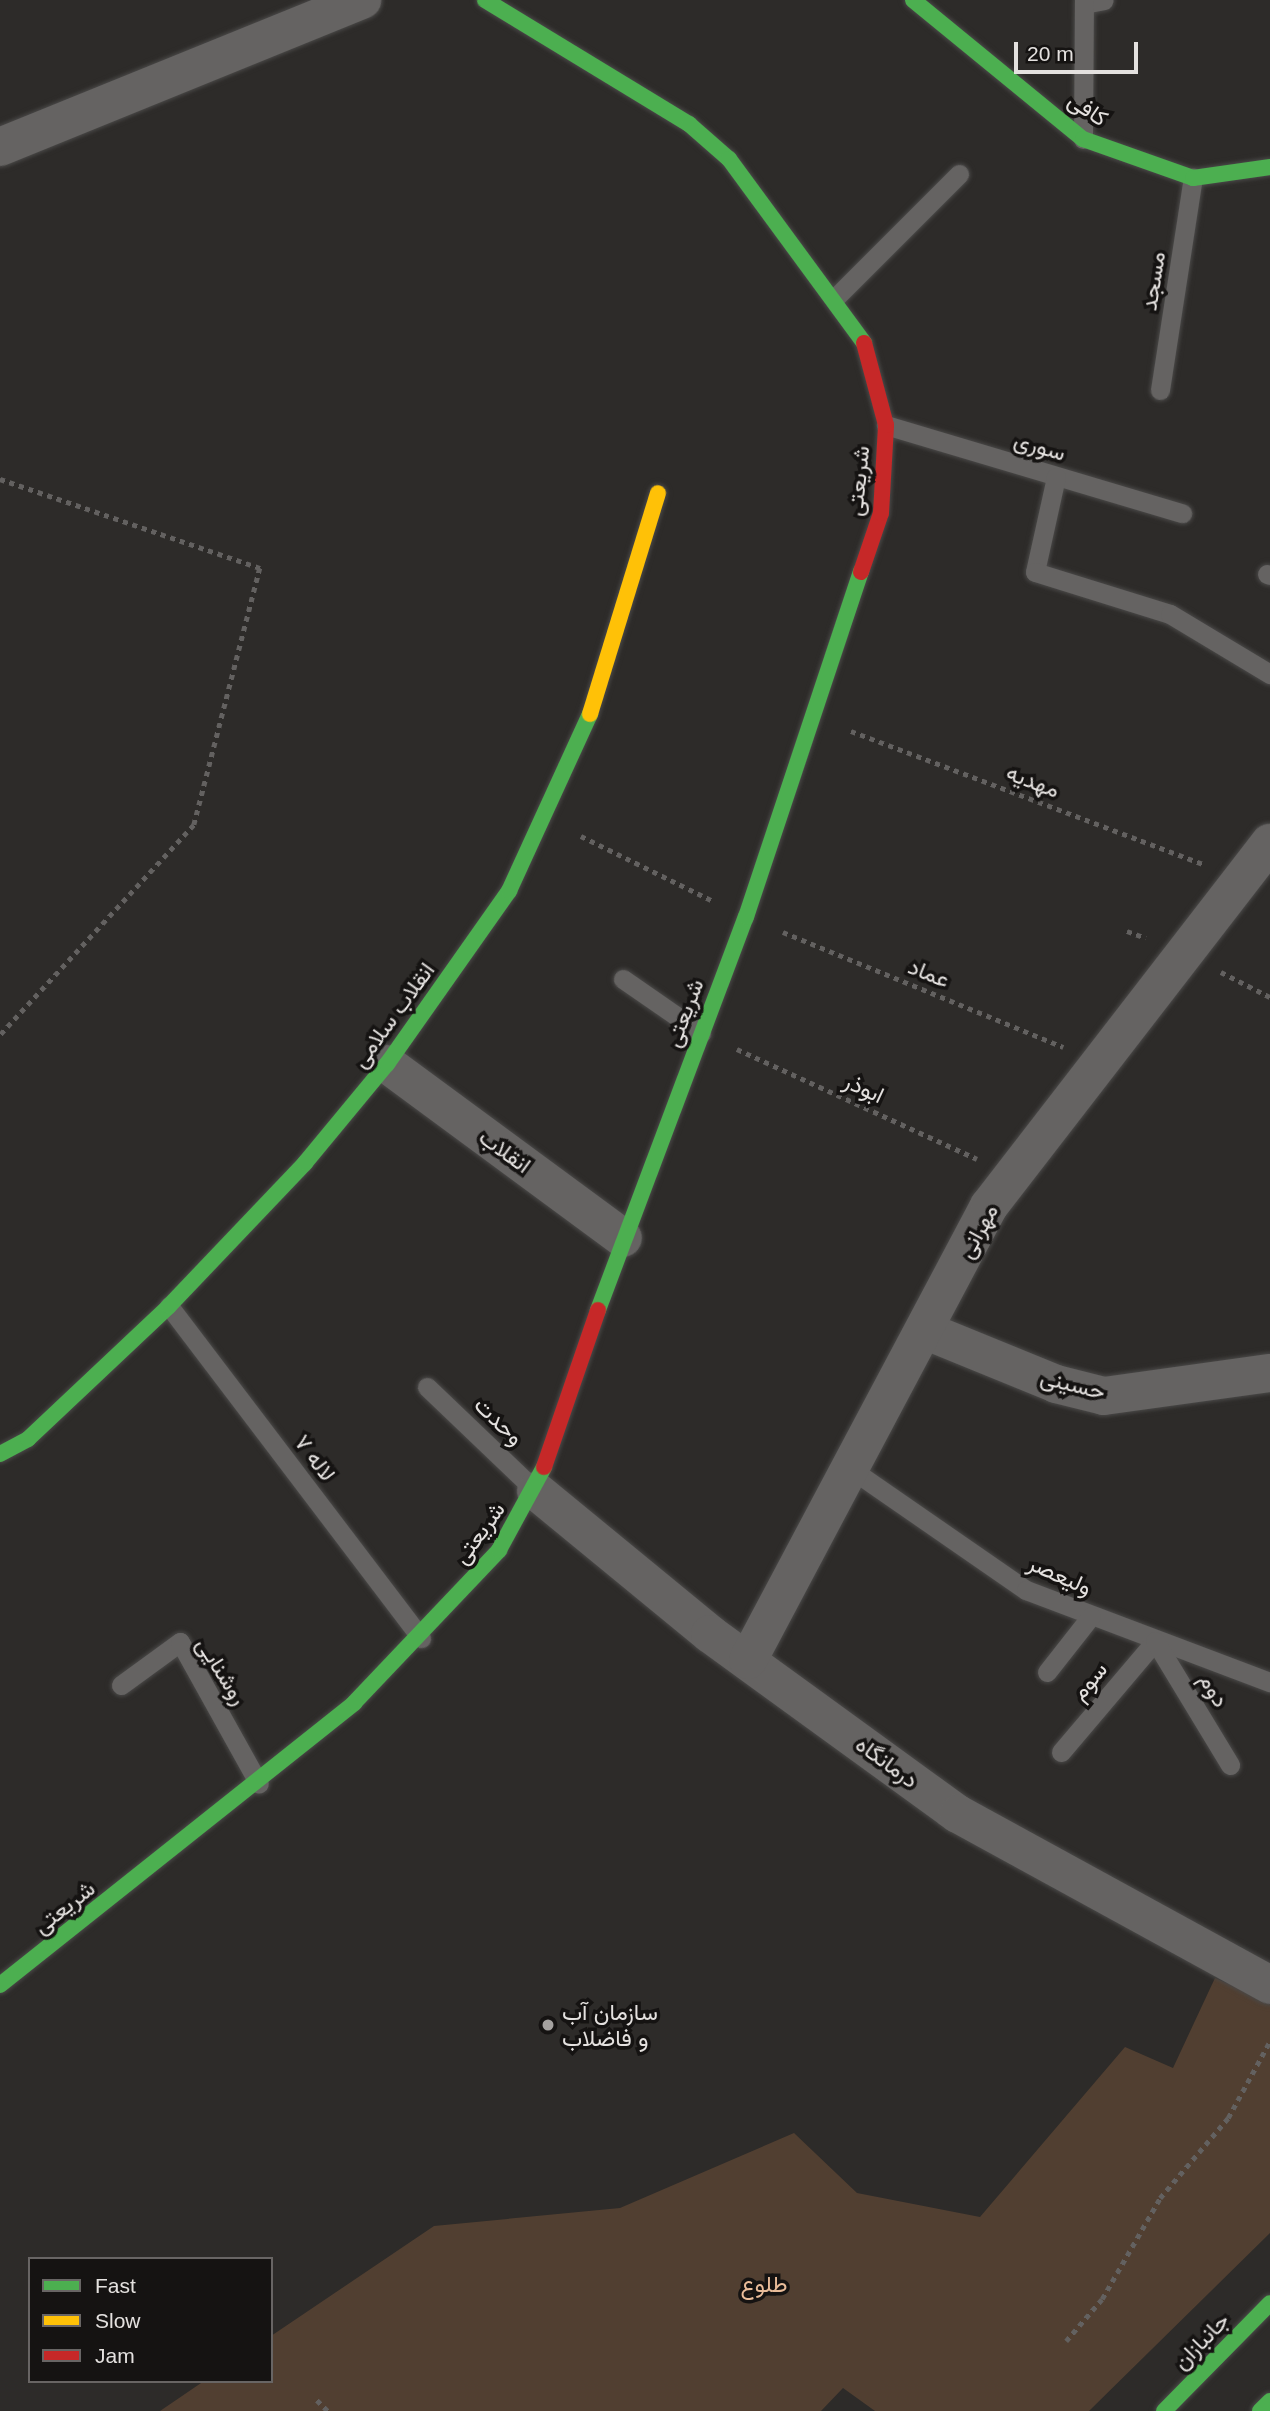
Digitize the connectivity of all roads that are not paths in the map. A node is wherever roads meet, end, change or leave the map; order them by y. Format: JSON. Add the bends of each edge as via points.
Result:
{"nodes":[{"id":1,"x":362,"y":0,"type":"edge"},
{"id":2,"x":485,"y":0,"type":"edge"},
{"id":3,"x":913,"y":0,"type":"edge"},
{"id":4,"x":1104,"y":0,"type":"edge"},
{"id":5,"x":1084,"y":2,"type":"edge"},
{"id":6,"x":1083,"y":139,"type":"junction"},
{"id":7,"x":0,"y":146,"type":"edge"},
{"id":8,"x":1270,"y":167,"type":"edge"},
{"id":9,"x":959,"y":174,"type":"dead end"},
{"id":10,"x":1193,"y":178,"type":"junction"},
{"id":11,"x":836,"y":297,"type":"junction"},
{"id":12,"x":1160,"y":390,"type":"dead end"},
{"id":13,"x":886,"y":425,"type":"junction"},
{"id":14,"x":1056,"y":477,"type":"junction"},
{"id":15,"x":658,"y":493,"type":"dead end"},
{"id":16,"x":1182,"y":513,"type":"dead end"},
{"id":17,"x":1270,"y":674,"type":"edge"},
{"id":18,"x":1270,"y":843,"type":"edge"},
{"id":19,"x":623,"y":979,"type":"dead end"},
{"id":20,"x":701,"y":1033,"type":"junction"},
{"id":21,"x":387,"y":1064,"type":"junction"},
{"id":22,"x":622,"y":1238,"type":"junction"},
{"id":23,"x":169,"y":1306,"type":"junction"},
{"id":24,"x":924,"y":1330,"type":"junction"},
{"id":25,"x":1270,"y":1373,"type":"edge"},
{"id":26,"x":427,"y":1387,"type":"dead end"},
{"id":27,"x":0,"y":1454,"type":"edge"},
{"id":28,"x":852,"y":1469,"type":"junction"},
{"id":29,"x":536,"y":1490,"type":"junction"},
{"id":30,"x":1091,"y":1616,"type":"junction"},
{"id":31,"x":422,"y":1639,"type":"junction"},
{"id":32,"x":1156,"y":1641,"type":"junction"},
{"id":33,"x":748,"y":1660,"type":"junction"},
{"id":34,"x":1047,"y":1672,"type":"dead end"},
{"id":35,"x":1270,"y":1682,"type":"edge"},
{"id":36,"x":121,"y":1685,"type":"dead end"},
{"id":37,"x":1061,"y":1752,"type":"dead end"},
{"id":38,"x":1230,"y":1765,"type":"dead end"},
{"id":39,"x":259,"y":1784,"type":"junction"},
{"id":40,"x":0,"y":1985,"type":"edge"},
{"id":41,"x":1270,"y":1985,"type":"edge"},
{"id":42,"x":1270,"y":2302,"type":"edge"},
{"id":43,"x":1270,"y":2401,"type":"edge"},
{"id":44,"x":1164,"y":2411,"type":"edge"},
{"id":45,"x":1260,"y":2411,"type":"edge"}],
"edges":[{"from":1,"to":7,"type":"street"},
{"from":2,"to":11,"type":"street","name":"شریعتی","via":[[689,124],[729,159]]},
{"from":3,"to":6,"type":"street","name":"کافی"},
{"from":4,"to":5,"type":"lane"},
{"from":5,"to":6,"type":"lane"},
{"from":6,"to":10,"type":"street","name":"کافی"},
{"from":8,"to":10,"type":"street","name":"کافی"},
{"from":9,"to":11,"type":"lane"},
{"from":10,"to":12,"type":"lane","name":"مسجد"},
{"from":11,"to":13,"type":"street","name":"شریعتی","via":[[863,338]]},
{"from":13,"to":14,"type":"lane","name":"سوری"},
{"from":13,"to":20,"type":"street","name":"شریعتی","via":[[881,513],[746,917]]},
{"from":14,"to":16,"type":"lane","name":"سوری"},
{"from":14,"to":17,"type":"lane","via":[[1035,572],[1170,614]]},
{"from":15,"to":21,"type":"street","name":"انقلاب سلامی","via":[[584,734],[509,891]]},
{"from":18,"to":24,"type":"street","name":"مهرانی","via":[[989,1206]]},
{"from":19,"to":20,"type":"lane"},
{"from":20,"to":22,"type":"street","name":"شریعتی"},
{"from":21,"to":22,"type":"street","name":"انقلاب"},
{"from":21,"to":23,"type":"street","name":"انقلاب سلامی","via":[[305,1163]]},
{"from":22,"to":29,"type":"street","name":"شریعتی"},
{"from":23,"to":27,"type":"street","name":"انقلاب سلامی","via":[[28,1439]]},
{"from":23,"to":31,"type":"lane","name":"لاله ۷"},
{"from":24,"to":25,"type":"street","name":"حسینی","via":[[1056,1384],[1104,1396]]},
{"from":24,"to":28,"type":"street","name":"مهرانی"},
{"from":26,"to":29,"type":"lane","name":"وحدت"},
{"from":28,"to":30,"type":"lane","name":"ولیعصر","via":[[1026,1590]]},
{"from":28,"to":33,"type":"street","name":"مهرانی"},
{"from":29,"to":31,"type":"street","name":"شریعتی","via":[[499,1550]]},
{"from":29,"to":33,"type":"street","name":"درمانگاه"},
{"from":30,"to":32,"type":"lane","name":"ولیعصر"},
{"from":30,"to":34,"type":"lane"},
{"from":31,"to":39,"type":"street","name":"شریعتی"},
{"from":32,"to":35,"type":"lane","name":"ولیعصر"},
{"from":32,"to":37,"type":"lane","name":"سوم"},
{"from":32,"to":38,"type":"lane","name":"دوم"},
{"from":33,"to":41,"type":"street","name":"درمانگاه","via":[[958,1814]]},
{"from":36,"to":39,"type":"lane","name":"روشنایی","via":[[180,1642]]},
{"from":39,"to":40,"type":"street","name":"شریعتی"},
{"from":42,"to":44,"type":"street","name":"جانبازان"},
{"from":43,"to":45,"type":"street"}]}
